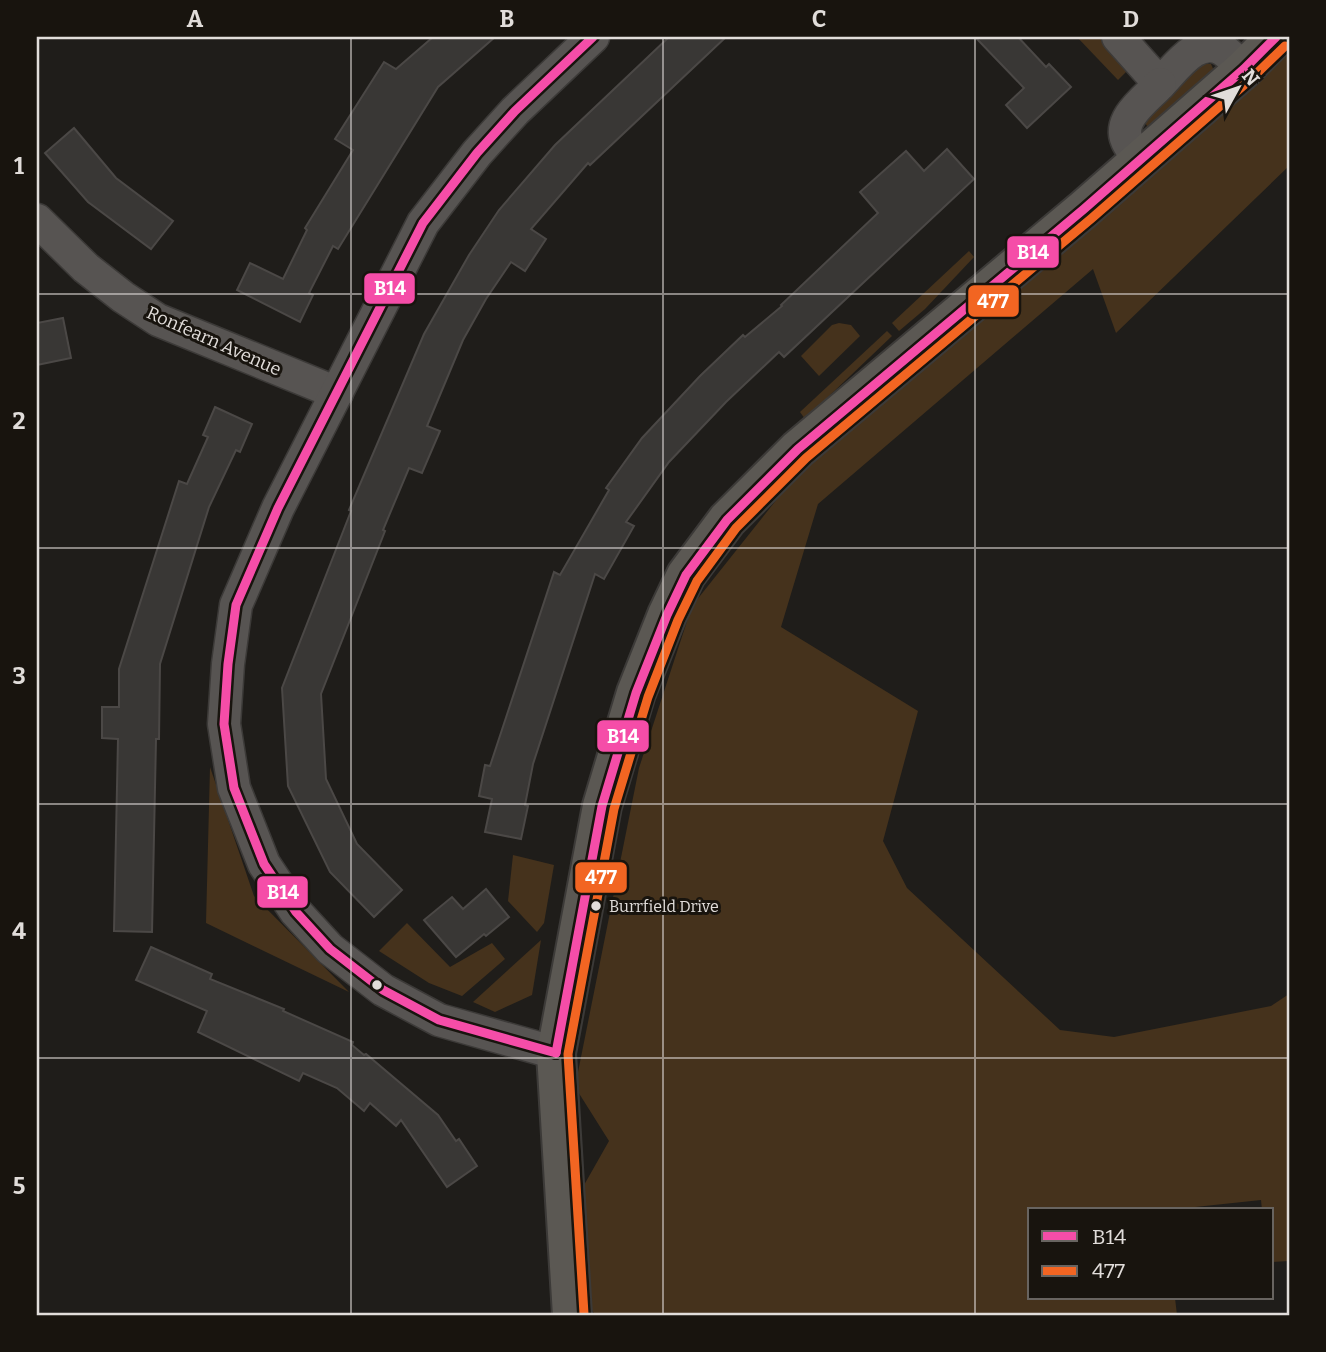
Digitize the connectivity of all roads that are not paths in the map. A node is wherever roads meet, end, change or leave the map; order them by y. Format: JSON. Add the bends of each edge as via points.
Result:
{"nodes":[{"id":1,"x":593,"y":37,"type":"edge"},
{"id":2,"x":1118,"y":37,"type":"edge"},
{"id":3,"x":1276,"y":37,"type":"edge"},
{"id":4,"x":1244,"y":69,"type":"junction"},
{"id":5,"x":1160,"y":85,"type":"junction"},
{"id":6,"x":1140,"y":161,"type":"junction"},
{"id":7,"x":37,"y":220,"type":"edge"},
{"id":8,"x":337,"y":393,"type":"junction"},
{"id":9,"x":556,"y":1053,"type":"junction"},
{"id":10,"x":572,"y":1315,"type":"edge"}],
"edges":[{"from":1,"to":8,"type":"street","via":[[515,111],[424,223]]},
{"from":2,"to":5,"type":"street"},
{"from":3,"to":4,"type":"main road"},
{"from":4,"to":5,"type":"street","via":[[1222,49],[1197,47]]},
{"from":4,"to":6,"type":"main road"},
{"from":5,"to":6,"type":"street","via":[[1124,127],[1126,140]]},
{"from":6,"to":9,"type":"main road","via":[[797,449],[726,520],[686,575],[636,693],[602,806]]},
{"from":7,"to":8,"type":"street","name":"Ronfearn Avenue","via":[[86,268],[158,320]]},
{"from":8,"to":9,"type":"street","via":[[236,605],[225,724],[234,788],[264,864],[296,912],[330,949],[383,990],[439,1020]]},
{"from":9,"to":10,"type":"main road"}]}
